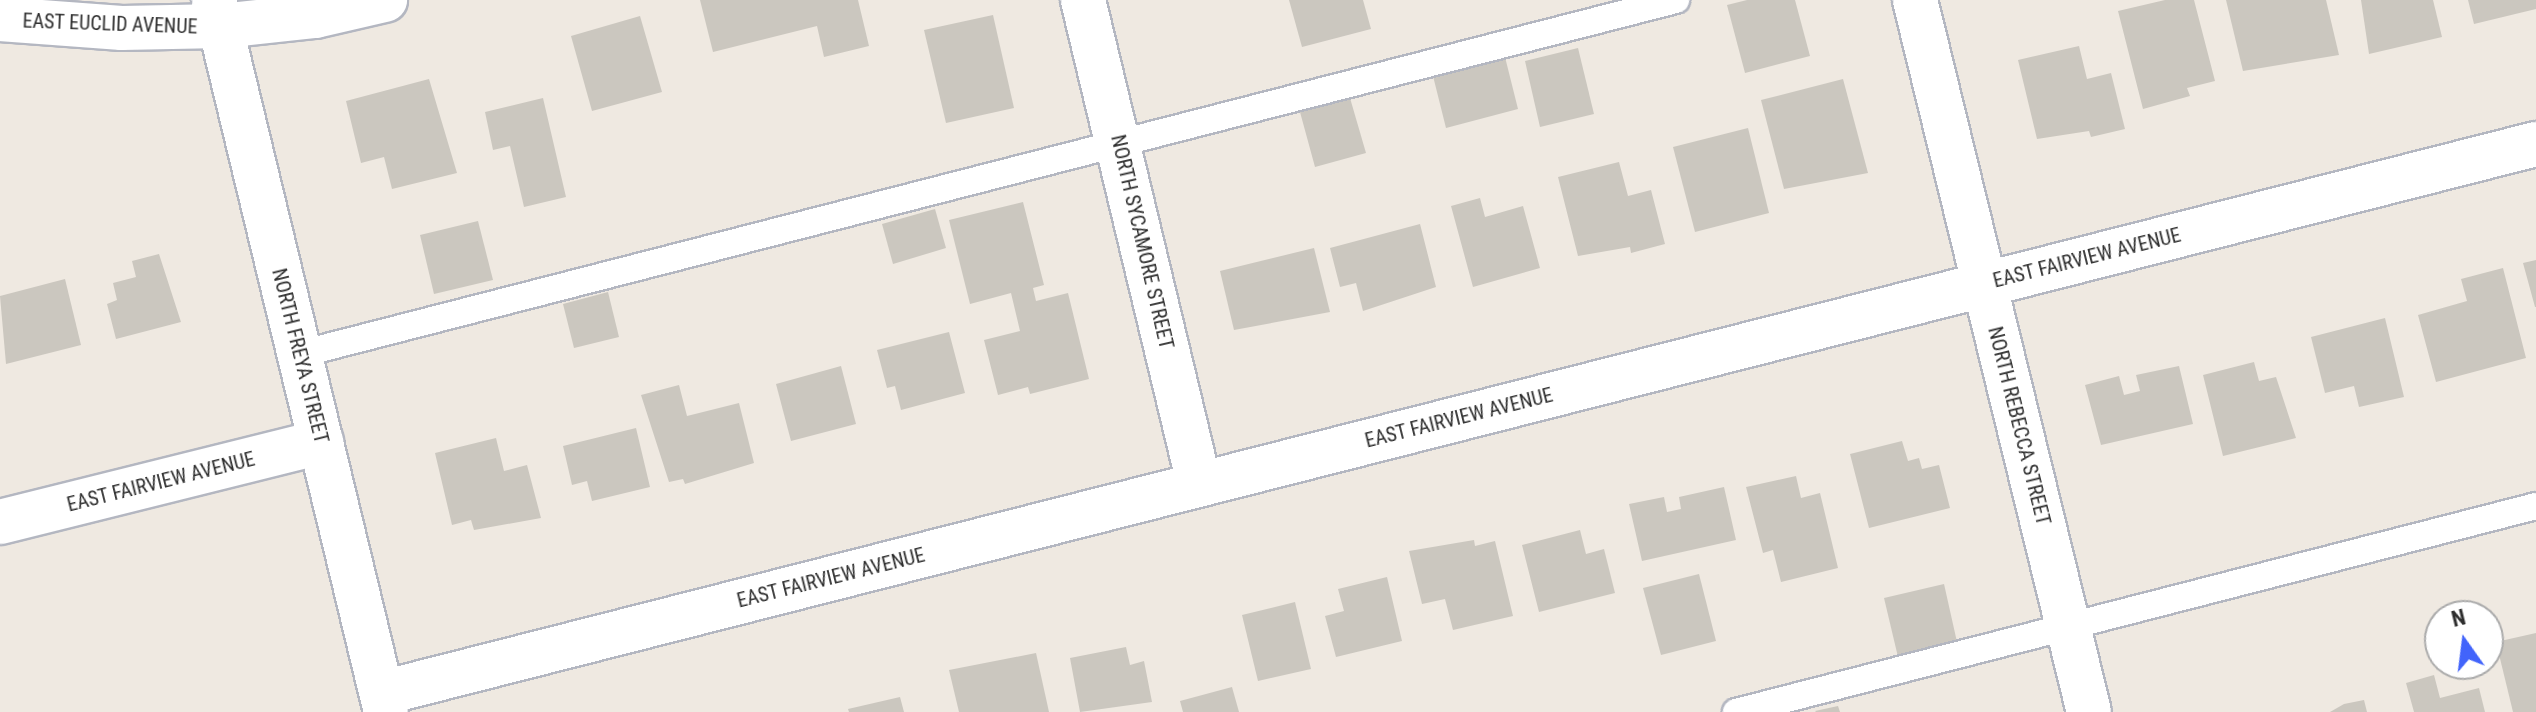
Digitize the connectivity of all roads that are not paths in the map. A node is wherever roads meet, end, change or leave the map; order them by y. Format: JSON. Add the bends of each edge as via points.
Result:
{"nodes":[{"id":1,"x":385,"y":0,"type":"edge"},
{"id":2,"x":1083,"y":0,"type":"edge"},
{"id":3,"x":1676,"y":0,"type":"edge"},
{"id":4,"x":1915,"y":0,"type":"edge"},
{"id":5,"x":218,"y":13,"type":"edge"},
{"id":6,"x":0,"y":19,"type":"edge"},
{"id":7,"x":1119,"y":141,"type":"junction"},
{"id":8,"x":2536,"y":144,"type":"edge"},
{"id":9,"x":1983,"y":284,"type":"junction"},
{"id":10,"x":300,"y":354,"type":"junction"},
{"id":11,"x":321,"y":442,"type":"junction"},
{"id":12,"x":1199,"y":484,"type":"junction"},
{"id":13,"x":2536,"y":506,"type":"edge"},
{"id":14,"x":0,"y":522,"type":"edge"},
{"id":15,"x":2069,"y":626,"type":"junction"},
{"id":16,"x":384,"y":702,"type":"edge"},
{"id":17,"x":1736,"y":712,"type":"edge"},
{"id":18,"x":2089,"y":712,"type":"edge"}],
"edges":[{"from":1,"to":5,"type":"street","name":"EAST EUCLID AVENUE","via":[[315,16]]},
{"from":2,"to":7,"type":"street","name":"NORTH SYCAMORE STREET"},
{"from":3,"to":7,"type":"lane"},
{"from":4,"to":9,"type":"street","name":"NORTH REBECCA STREET"},
{"from":5,"to":6,"type":"street","name":"EAST EUCLID AVENUE","via":[[122,28]]},
{"from":5,"to":10,"type":"street","name":"NORTH FREYA STREET"},
{"from":7,"to":10,"type":"lane"},
{"from":7,"to":12,"type":"street","name":"NORTH SYCAMORE STREET"},
{"from":8,"to":9,"type":"street","name":"EAST FAIRVIEW AVENUE"},
{"from":9,"to":12,"type":"street","name":"EAST FAIRVIEW AVENUE"},
{"from":9,"to":15,"type":"street","name":"NORTH REBECCA STREET"},
{"from":10,"to":11,"type":"street","name":"NORTH FREYA STREET"},
{"from":11,"to":14,"type":"street","name":"EAST FAIRVIEW AVENUE"},
{"from":11,"to":16,"type":"street","name":"NORTH FREYA STREET"},
{"from":12,"to":16,"type":"street","name":"EAST FAIRVIEW AVENUE"},
{"from":13,"to":15,"type":"lane"},
{"from":15,"to":17,"type":"lane"},
{"from":15,"to":18,"type":"street","name":"NORTH REBECCA STREET"}]}
